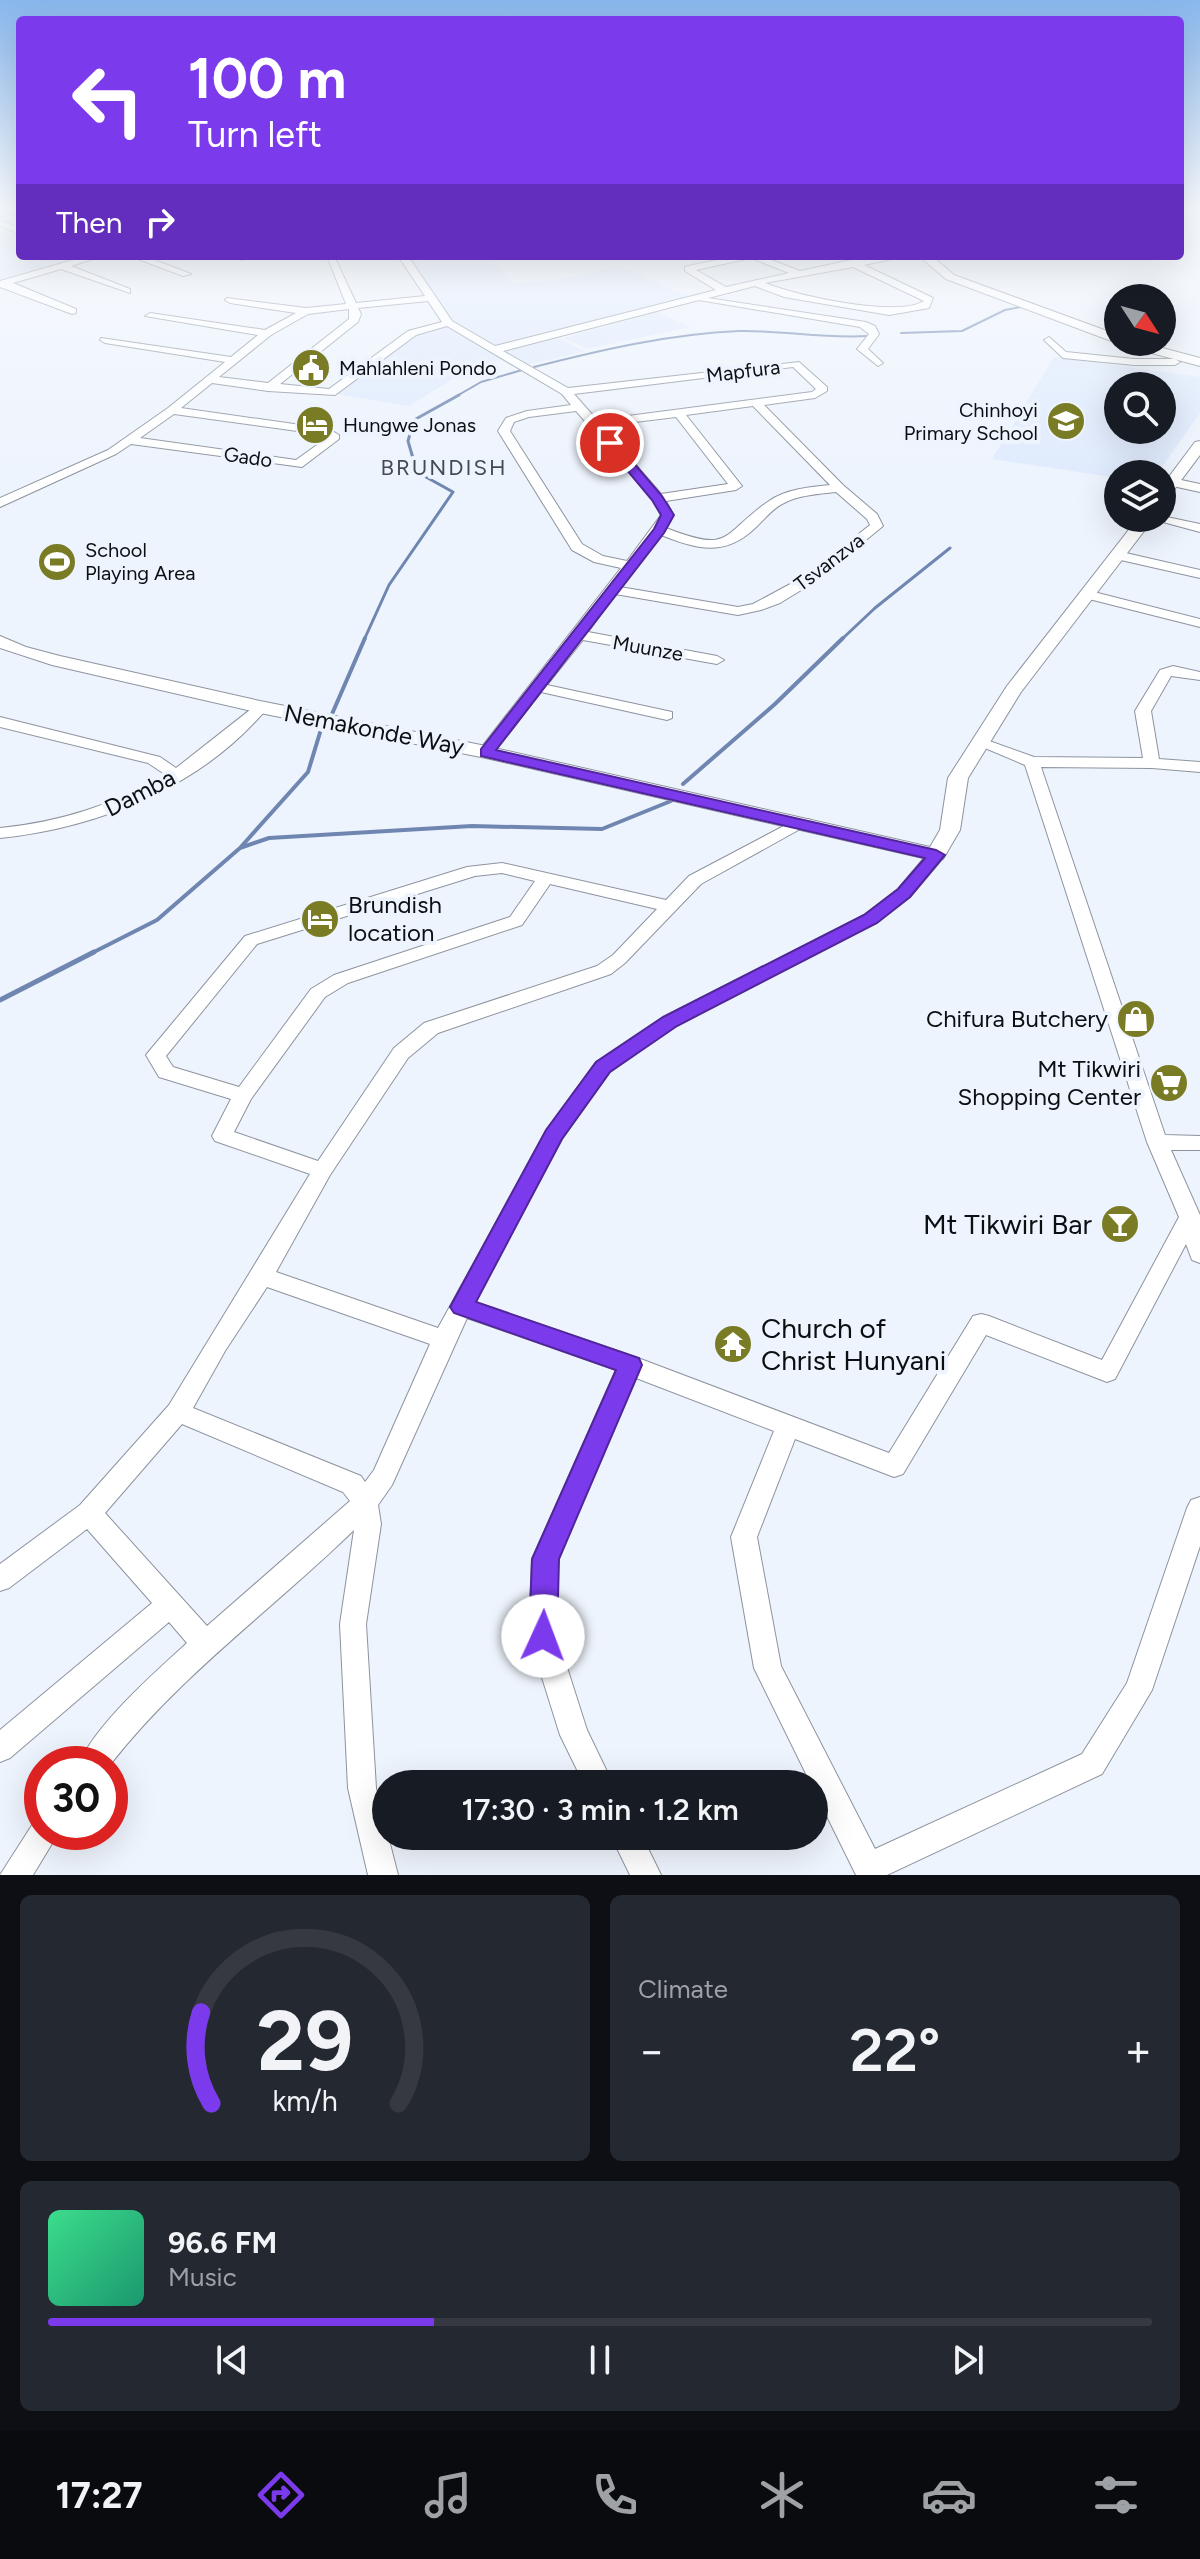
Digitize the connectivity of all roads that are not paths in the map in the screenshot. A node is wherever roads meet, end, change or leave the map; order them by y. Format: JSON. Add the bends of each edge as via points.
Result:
{"nodes":[{"id":1,"x":28,"y":294,"type":"edge"},
{"id":2,"x":347,"y":294,"type":"edge"},
{"id":3,"x":426,"y":294,"type":"edge"},
{"id":4,"x":715,"y":294,"type":"edge"},
{"id":5,"x":783,"y":294,"type":"edge"},
{"id":6,"x":916,"y":294,"type":"edge"},
{"id":7,"x":995,"y":294,"type":"edge"},
{"id":8,"x":429,"y":298,"type":"junction"},
{"id":9,"x":698,"y":298,"type":"junction"},
{"id":10,"x":230,"y":300,"type":"dead end"},
{"id":11,"x":352,"y":304,"type":"junction"},
{"id":12,"x":72,"y":311,"type":"dead end"},
{"id":13,"x":306,"y":311,"type":"junction"},
{"id":14,"x":150,"y":316,"type":"dead end"},
{"id":15,"x":448,"y":323,"type":"junction"},
{"id":16,"x":267,"y":333,"type":"junction"},
{"id":17,"x":1104,"y":334,"type":"edge"},
{"id":18,"x":105,"y":340,"type":"dead end"},
{"id":19,"x":1049,"y":340,"type":"dead end"},
{"id":20,"x":493,"y":350,"type":"junction"},
{"id":21,"x":1176,"y":356,"type":"edge"},
{"id":22,"x":233,"y":360,"type":"junction"},
{"id":23,"x":1175,"y":362,"type":"dead end"},
{"id":24,"x":1200,"y":362,"type":"edge"},
{"id":25,"x":878,"y":363,"type":"dead end"},
{"id":26,"x":209,"y":379,"type":"junction"},
{"id":27,"x":268,"y":388,"type":"junction"},
{"id":28,"x":566,"y":392,"type":"junction"},
{"id":29,"x":755,"y":402,"type":"junction"},
{"id":30,"x":580,"y":407,"type":"junction"},
{"id":31,"x":172,"y":410,"type":"junction"},
{"id":32,"x":678,"y":412,"type":"junction"},
{"id":33,"x":594,"y":424,"type":"junction"},
{"id":34,"x":130,"y":440,"type":"junction"},
{"id":35,"x":1199,"y":447,"type":"edge"},
{"id":36,"x":1176,"y":477,"type":"edge"},
{"id":37,"x":1176,"y":483,"type":"edge"},
{"id":38,"x":839,"y":488,"type":"junction"},
{"id":39,"x":1200,"y":488,"type":"edge"},
{"id":40,"x":658,"y":498,"type":"junction"},
{"id":41,"x":0,"y":503,"type":"edge"},
{"id":42,"x":1176,"y":523,"type":"edge"},
{"id":43,"x":1200,"y":528,"type":"edge"},
{"id":44,"x":659,"y":530,"type":"junction"},
{"id":45,"x":1135,"y":532,"type":"edge"},
{"id":46,"x":1117,"y":555,"type":"junction"},
{"id":47,"x":631,"y":566,"type":"junction"},
{"id":48,"x":1200,"y":574,"type":"edge"},
{"id":49,"x":611,"y":589,"type":"junction"},
{"id":50,"x":1086,"y":594,"type":"junction"},
{"id":51,"x":1200,"y":623,"type":"edge"},
{"id":52,"x":579,"y":635,"type":"junction"},
{"id":53,"x":0,"y":641,"type":"edge"},
{"id":54,"x":717,"y":660,"type":"dead end"},
{"id":55,"x":1200,"y":676,"type":"edge"},
{"id":56,"x":538,"y":687,"type":"junction"},
{"id":57,"x":260,"y":707,"type":"junction"},
{"id":58,"x":667,"y":715,"type":"dead end"},
{"id":59,"x":0,"y":722,"type":"edge"},
{"id":60,"x":981,"y":743,"type":"junction"},
{"id":61,"x":486,"y":752,"type":"junction"},
{"id":62,"x":1032,"y":762,"type":"junction"},
{"id":63,"x":1152,"y":763,"type":"junction"},
{"id":64,"x":1200,"y":767,"type":"edge"},
{"id":65,"x":177,"y":775,"type":"junction"},
{"id":66,"x":803,"y":823,"type":"junction"},
{"id":67,"x":0,"y":833,"type":"edge"},
{"id":68,"x":936,"y":855,"type":"junction"},
{"id":69,"x":545,"y":878,"type":"junction"},
{"id":70,"x":668,"y":906,"type":"junction"},
{"id":71,"x":243,"y":1096,"type":"junction"},
{"id":72,"x":1157,"y":1142,"type":"junction"},
{"id":73,"x":1200,"y":1143,"type":"edge"},
{"id":74,"x":323,"y":1170,"type":"junction"},
{"id":75,"x":1190,"y":1217,"type":"junction"},
{"id":76,"x":1200,"y":1254,"type":"edge"},
{"id":77,"x":262,"y":1276,"type":"junction"},
{"id":78,"x":462,"y":1307,"type":"junction"},
{"id":79,"x":444,"y":1339,"type":"junction"},
{"id":80,"x":630,"y":1365,"type":"junction"},
{"id":81,"x":178,"y":1412,"type":"junction"},
{"id":82,"x":788,"y":1425,"type":"junction"},
{"id":83,"x":365,"y":1503,"type":"junction"},
{"id":84,"x":1200,"y":1508,"type":"edge"},
{"id":85,"x":89,"y":1513,"type":"junction"},
{"id":86,"x":0,"y":1579,"type":"edge"},
{"id":87,"x":170,"y":1604,"type":"junction"},
{"id":88,"x":205,"y":1643,"type":"junction"},
{"id":89,"x":106,"y":1746,"type":"edge"},
{"id":90,"x":0,"y":1748,"type":"edge"},
{"id":91,"x":592,"y":1770,"type":"edge"},
{"id":92,"x":32,"y":1850,"type":"edge"},
{"id":93,"x":633,"y":1850,"type":"edge"},
{"id":94,"x":870,"y":1871,"type":"edge"},
{"id":95,"x":15,"y":1875,"type":"edge"},
{"id":96,"x":383,"y":1875,"type":"edge"},
{"id":97,"x":646,"y":1875,"type":"edge"}],
"edges":[{"from":1,"to":12,"type":"street"},
{"from":2,"to":11,"type":"street"},
{"from":3,"to":8,"type":"street"},
{"from":4,"to":9,"type":"street"},
{"from":5,"to":6,"type":"street","via":[[889,312],[926,306],[930,300]]},
{"from":7,"to":17,"type":"street"},
{"from":8,"to":11,"type":"street"},
{"from":8,"to":15,"type":"street"},
{"from":9,"to":20,"type":"street"},
{"from":9,"to":25,"type":"street","via":[[862,324],[874,334],[862,349]]},
{"from":10,"to":13,"type":"street"},
{"from":11,"to":13,"type":"street"},
{"from":11,"to":27,"type":"street","via":[[354,320]]},
{"from":13,"to":16,"type":"street"},
{"from":14,"to":16,"type":"street"},
{"from":15,"to":20,"type":"street"},
{"from":15,"to":27,"type":"street","via":[[412,333],[331,393]]},
{"from":16,"to":22,"type":"street"},
{"from":18,"to":22,"type":"street"},
{"from":19,"to":23,"type":"street","via":[[1063,355]]},
{"from":20,"to":28,"type":"street"},
{"from":21,"to":24,"type":"street"},
{"from":22,"to":26,"type":"street"},
{"from":26,"to":27,"type":"street"},
{"from":26,"to":31,"type":"street"},
{"from":28,"to":29,"type":"street","name":"Mapfura","via":[[795,364],[823,389],[815,395]]},
{"from":28,"to":30,"type":"street"},
{"from":29,"to":32,"type":"street","name":"Mapfura"},
{"from":29,"to":38,"type":"street","name":"Tsvanzva"},
{"from":30,"to":33,"type":"street"},
{"from":30,"to":47,"type":"street","via":[[527,414],[510,420],[504,431],[577,547],[599,559]]},
{"from":31,"to":34,"type":"street"},
{"from":31,"to":34,"type":"street","name":"Gado","via":[[335,437],[298,464]]},
{"from":32,"to":33,"type":"street","name":"Mapfura"},
{"from":32,"to":40,"type":"street","via":[[736,486]]},
{"from":33,"to":40,"type":"street"},
{"from":34,"to":41,"type":"street"},
{"from":35,"to":36,"type":"street"},
{"from":37,"to":39,"type":"street"},
{"from":38,"to":44,"type":"street","via":[[776,501],[734,538],[718,545]]},
{"from":38,"to":49,"type":"street","name":"Tsvanzva","via":[[877,526],[782,598],[755,610]]},
{"from":40,"to":44,"type":"street","via":[[667,515]]},
{"from":42,"to":43,"type":"street"},
{"from":44,"to":47,"type":"street"},
{"from":45,"to":46,"type":"street"},
{"from":46,"to":48,"type":"street"},
{"from":46,"to":50,"type":"street"},
{"from":47,"to":49,"type":"street"},
{"from":49,"to":52,"type":"street"},
{"from":50,"to":51,"type":"street"},
{"from":50,"to":60,"type":"street","via":[[1013,690]]},
{"from":52,"to":54,"type":"street","name":"Muunze"},
{"from":52,"to":56,"type":"street"},
{"from":53,"to":57,"type":"street","name":"Nemakonde Way","via":[[58,661]]},
{"from":55,"to":63,"type":"street","via":[[1165,673],[1143,711]]},
{"from":56,"to":58,"type":"street"},
{"from":56,"to":61,"type":"street"},
{"from":57,"to":61,"type":"street","name":"Nemakonde Way"},
{"from":57,"to":65,"type":"street","name":"Damba","via":[[209,755]]},
{"from":59,"to":65,"type":"street","via":[[154,760]]},
{"from":60,"to":62,"type":"street"},
{"from":60,"to":68,"type":"street","via":[[958,778],[950,830]]},
{"from":61,"to":66,"type":"street","name":"Nemakonde Way"},
{"from":62,"to":63,"type":"street"},
{"from":62,"to":72,"type":"street"},
{"from":63,"to":64,"type":"street"},
{"from":65,"to":67,"type":"street","name":"Damba","via":[[97,815],[38,831]]},
{"from":66,"to":68,"type":"street","name":"Nemakonde Way"},
{"from":66,"to":70,"type":"street","via":[[695,880]]},
{"from":68,"to":78,"type":"street","via":[[904,893],[870,919],[670,1021],[603,1067],[554,1135]]},
{"from":69,"to":70,"type":"street"},
{"from":69,"to":71,"type":"street","via":[[516,921],[341,979],[318,993]]},
{"from":69,"to":71,"type":"street","via":[[502,868],[473,871],[251,940],[156,1055],[166,1072]]},
{"from":70,"to":74,"type":"street","via":[[604,970],[431,1028],[401,1053]]},
{"from":71,"to":74,"type":"street","via":[[222,1136]]},
{"from":72,"to":73,"type":"street"},
{"from":72,"to":75,"type":"street"},
{"from":74,"to":77,"type":"street"},
{"from":75,"to":76,"type":"street"},
{"from":75,"to":82,"type":"street","via":[[1107,1372],[981,1323],[894,1466]]},
{"from":77,"to":79,"type":"street"},
{"from":77,"to":81,"type":"street"},
{"from":78,"to":79,"type":"street"},
{"from":78,"to":80,"type":"street"},
{"from":79,"to":83,"type":"street","via":[[383,1477]]},
{"from":80,"to":82,"type":"street"},
{"from":80,"to":91,"type":"street","via":[[545,1559],[543,1636],[574,1735]]},
{"from":81,"to":83,"type":"street","via":[[352,1484]]},
{"from":81,"to":85,"type":"street"},
{"from":82,"to":94,"type":"street","via":[[744,1537],[768,1668]]},
{"from":83,"to":88,"type":"street"},
{"from":83,"to":96,"type":"street","via":[[368,1524],[353,1624],[362,1788]]},
{"from":84,"to":94,"type":"street","via":[[1138,1690],[1092,1764]]},
{"from":85,"to":86,"type":"street"},
{"from":85,"to":87,"type":"street"},
{"from":87,"to":88,"type":"street"},
{"from":87,"to":90,"type":"street"},
{"from":88,"to":89,"type":"street"},
{"from":92,"to":95,"type":"street"},
{"from":93,"to":97,"type":"street"}]}
